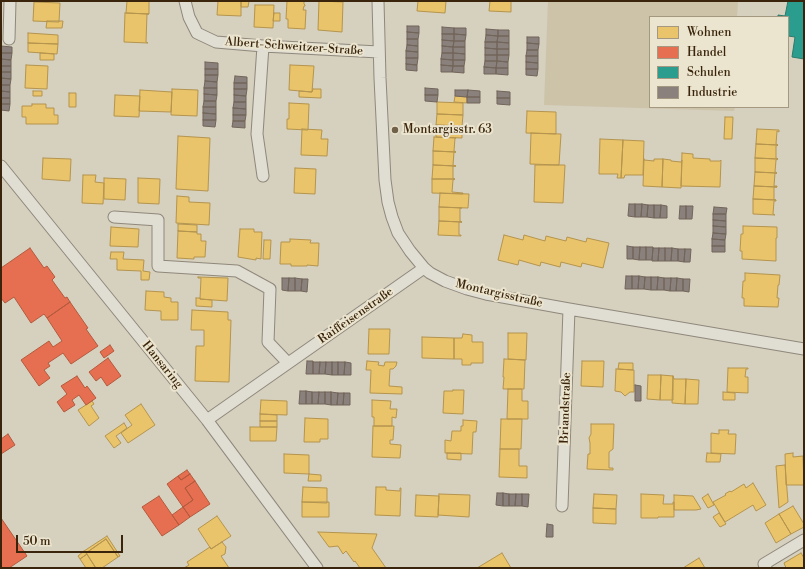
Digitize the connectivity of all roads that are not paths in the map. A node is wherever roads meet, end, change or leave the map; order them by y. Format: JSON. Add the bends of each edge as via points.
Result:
{"nodes":[{"id":1,"x":10,"y":1,"type":"edge"},
{"id":2,"x":186,"y":1,"type":"edge"},
{"id":3,"x":378,"y":1,"type":"edge"},
{"id":4,"x":9,"y":39,"type":"dead end"},
{"id":5,"x":263,"y":46,"type":"junction"},
{"id":6,"x":379,"y":52,"type":"junction"},
{"id":7,"x":1,"y":166,"type":"edge"},
{"id":8,"x":263,"y":176,"type":"dead end"},
{"id":9,"x":114,"y":217,"type":"dead end"},
{"id":10,"x":424,"y":268,"type":"junction"},
{"id":11,"x":569,"y":309,"type":"junction"},
{"id":12,"x":804,"y":349,"type":"edge"},
{"id":13,"x":288,"y":363,"type":"junction"},
{"id":14,"x":207,"y":420,"type":"junction"},
{"id":15,"x":562,"y":506,"type":"dead end"},
{"id":16,"x":804,"y":540,"type":"edge"},
{"id":17,"x":317,"y":568,"type":"edge"},
{"id":18,"x":766,"y":568,"type":"edge"}],
"edges":[{"from":1,"to":4,"type":"street"},
{"from":2,"to":5,"type":"street","name":"Albert-Schweitzer-Straße","via":[[189,17],[197,33],[216,42]]},
{"from":3,"to":6,"type":"street","name":"Montargisstraße"},
{"from":5,"to":6,"type":"street","name":"Albert-Schweitzer-Straße"},
{"from":5,"to":8,"type":"street","via":[[257,134]]},
{"from":6,"to":10,"type":"street","name":"Montargisstraße","via":[[388,202],[398,233]]},
{"from":7,"to":14,"type":"street","name":"Hansaring"},
{"from":9,"to":13,"type":"street","via":[[158,220],[158,266],[237,271],[270,290],[268,342]]},
{"from":10,"to":11,"type":"street","name":"Montargisstraße","via":[[445,281],[467,290]]},
{"from":10,"to":13,"type":"street","name":"Raiffeisenstraße"},
{"from":11,"to":12,"type":"street","name":"Montargisstraße"},
{"from":11,"to":15,"type":"street","name":"Briandstraße"},
{"from":13,"to":14,"type":"street","name":"Raiffeisenstraße"},
{"from":14,"to":17,"type":"street","name":"Hansaring"},
{"from":16,"to":18,"type":"street","via":[[764,564]]}]}
